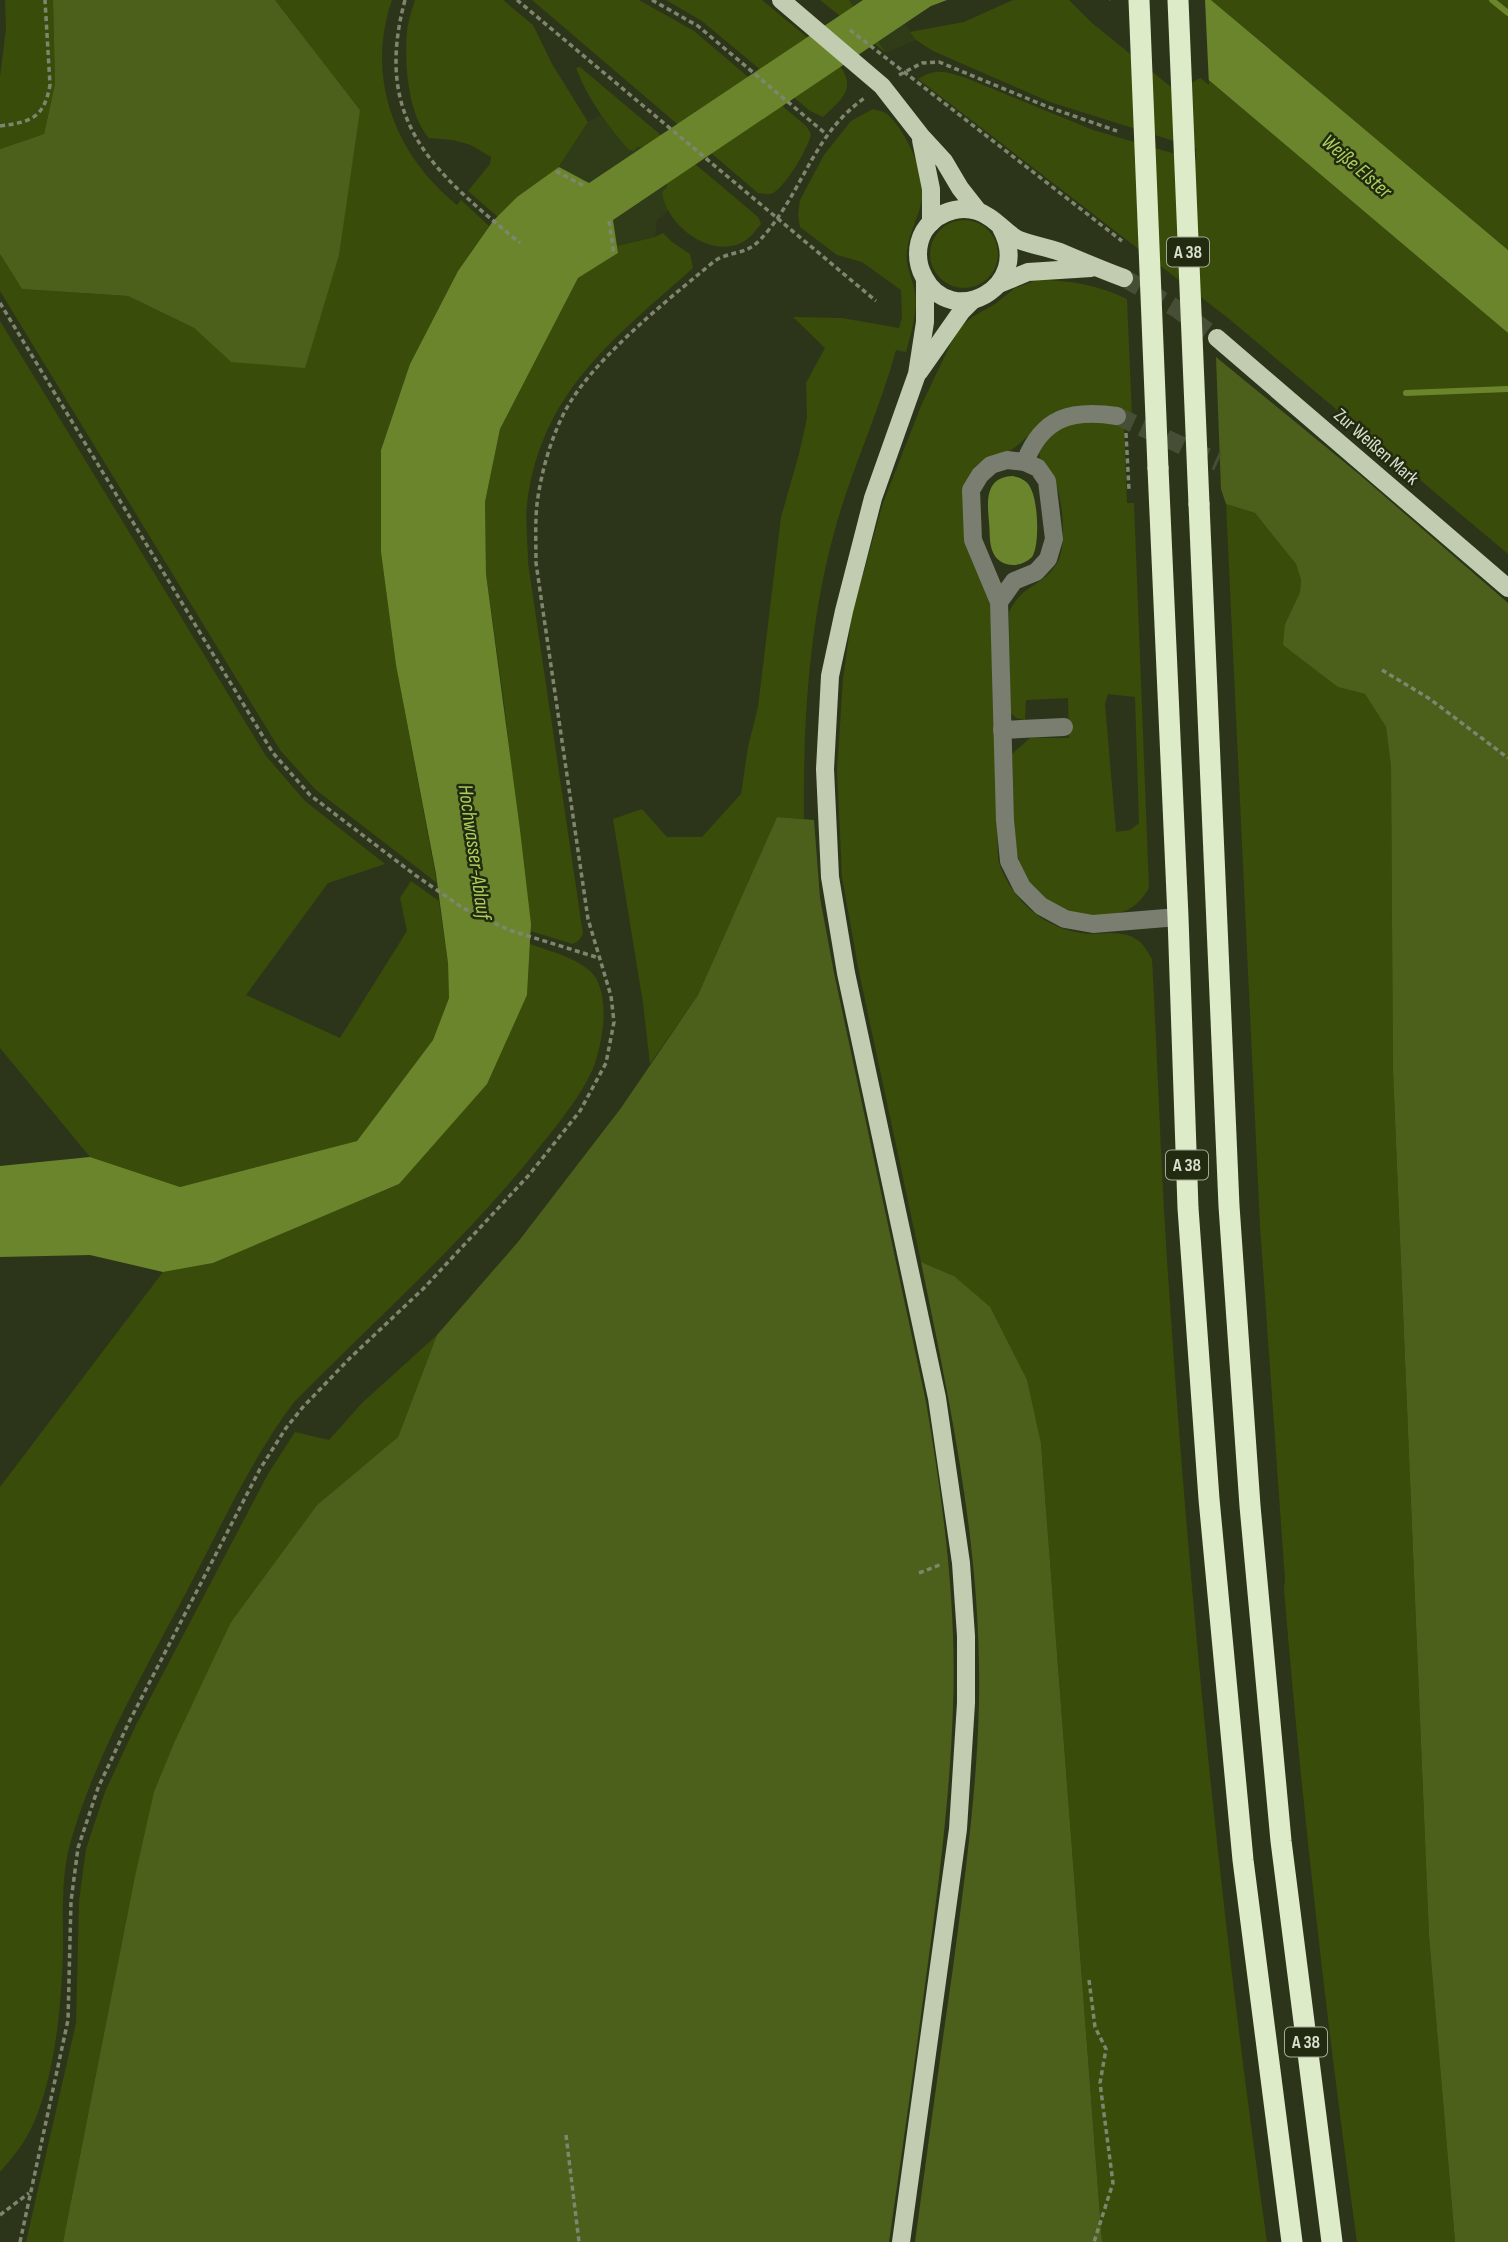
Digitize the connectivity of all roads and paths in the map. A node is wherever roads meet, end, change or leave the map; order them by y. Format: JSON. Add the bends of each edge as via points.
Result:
{"nodes":[{"id":1,"x":45,"y":0,"type":"edge"},
{"id":2,"x":405,"y":0,"type":"edge"},
{"id":3,"x":517,"y":0,"type":"edge"},
{"id":4,"x":652,"y":0,"type":"edge"},
{"id":5,"x":781,"y":0,"type":"edge"},
{"id":6,"x":1139,"y":0,"type":"edge"},
{"id":7,"x":1178,"y":0,"type":"edge"},
{"id":8,"x":842,"y":24,"type":"dead end"},
{"id":9,"x":902,"y":72,"type":"junction"},
{"id":10,"x":882,"y":86,"type":"junction"},
{"id":11,"x":0,"y":126,"type":"edge"},
{"id":12,"x":1117,"y":131,"type":"dead end"},
{"id":13,"x":827,"y":134,"type":"junction"},
{"id":14,"x":920,"y":136,"type":"junction"},
{"id":15,"x":556,"y":171,"type":"dead end"},
{"id":16,"x":586,"y":187,"type":"dead end"},
{"id":17,"x":978,"y":211,"type":"junction"},
{"id":18,"x":776,"y":219,"type":"junction"},
{"id":19,"x":609,"y":221,"type":"dead end"},
{"id":20,"x":931,"y":223,"type":"junction"},
{"id":21,"x":1001,"y":229,"type":"junction"},
{"id":22,"x":1122,"y":240,"type":"dead end"},
{"id":23,"x":520,"y":243,"type":"dead end"},
{"id":24,"x":614,"y":254,"type":"dead end"},
{"id":25,"x":1095,"y":268,"type":"junction"},
{"id":26,"x":1124,"y":278,"type":"tunnel mouth"},
{"id":27,"x":925,"y":280,"type":"junction"},
{"id":28,"x":999,"y":284,"type":"junction"},
{"id":29,"x":973,"y":300,"type":"junction"},
{"id":30,"x":876,"y":301,"type":"dead end"},
{"id":31,"x":0,"y":303,"type":"edge"},
{"id":32,"x":1217,"y":338,"type":"tunnel mouth"},
{"id":33,"x":916,"y":374,"type":"junction"},
{"id":34,"x":1117,"y":416,"type":"tunnel mouth"},
{"id":35,"x":1127,"y":446,"type":"dead end"},
{"id":36,"x":1025,"y":462,"type":"junction"},
{"id":37,"x":1129,"y":490,"type":"dead end"},
{"id":38,"x":1508,"y":588,"type":"edge"},
{"id":39,"x":999,"y":602,"type":"junction"},
{"id":40,"x":1382,"y":670,"type":"dead end"},
{"id":41,"x":1064,"y":727,"type":"dead end"},
{"id":42,"x":1002,"y":730,"type":"junction"},
{"id":43,"x":1508,"y":758,"type":"edge"},
{"id":44,"x":1178,"y":917,"type":"junction"},
{"id":45,"x":598,"y":958,"type":"junction"},
{"id":46,"x":1088,"y":1980,"type":"dead end"},
{"id":47,"x":566,"y":2135,"type":"dead end"},
{"id":48,"x":30,"y":2192,"type":"junction"},
{"id":49,"x":0,"y":2215,"type":"edge"},
{"id":50,"x":20,"y":2242,"type":"edge"},
{"id":51,"x":579,"y":2242,"type":"edge"},
{"id":52,"x":901,"y":2242,"type":"edge"},
{"id":53,"x":1094,"y":2242,"type":"edge"},
{"id":54,"x":1292,"y":2242,"type":"edge"},
{"id":55,"x":1332,"y":2242,"type":"edge"}],
"edges":[{"from":1,"to":11,"type":"path","via":[[50,85],[43,110],[30,120]]},
{"from":2,"to":23,"type":"path","via":[[397,30],[396,69],[404,117],[419,146],[448,181]]},
{"from":3,"to":18,"type":"path"},
{"from":4,"to":13,"type":"path","via":[[698,26]]},
{"from":5,"to":10,"type":"main road"},
{"from":6,"to":44,"type":"highway","number":"A 38","bridge":true},
{"from":7,"to":55,"type":"highway","number":"A 38","bridge":true,"via":[[1228,1206],[1283,1853]]},
{"from":8,"to":9,"type":"path"},
{"from":9,"to":10,"type":"path"},
{"from":9,"to":12,"type":"path","via":[[939,62]]},
{"from":9,"to":22,"type":"path"},
{"from":10,"to":13,"type":"path","via":[[848,109]]},
{"from":10,"to":14,"type":"main road"},
{"from":13,"to":18,"type":"path"},
{"from":14,"to":17,"type":"main road","via":[[944,161]]},
{"from":14,"to":20,"type":"main road","via":[[931,189]]},
{"from":15,"to":16,"type":"path"},
{"from":17,"to":20,"type":"main road","via":[[958,209]]},
{"from":17,"to":21,"type":"main road"},
{"from":18,"to":30,"type":"path"},
{"from":18,"to":45,"type":"path","via":[[747,251],[720,258],[614,349],[564,412],[547,456],[537,506],[536,563],[588,919]]},
{"from":19,"to":24,"type":"path"},
{"from":20,"to":27,"type":"main road","via":[[918,256]]},
{"from":21,"to":25,"type":"main road"},
{"from":21,"to":28,"type":"main road","via":[[1010,257]]},
{"from":25,"to":26,"type":"main road"},
{"from":25,"to":28,"type":"main road","via":[[1028,272]]},
{"from":27,"to":29,"type":"main road","via":[[941,295]]},
{"from":27,"to":33,"type":"main road","via":[[925,321]]},
{"from":28,"to":29,"type":"main road"},
{"from":29,"to":33,"type":"main road"},
{"from":31,"to":45,"type":"path","via":[[273,753],[310,796],[463,908],[509,930]]},
{"from":32,"to":38,"type":"main road","name":"Zur Weißen Mark"},
{"from":33,"to":52,"type":"main road","via":[[873,498],[844,611],[830,676],[825,769],[831,877],[846,972],[937,1398],[961,1563],[965,1636],[958,1829]]},
{"from":34,"to":36,"type":"lane","via":[[1096,412],[1071,415],[1046,426]]},
{"from":35,"to":37,"type":"path"},
{"from":36,"to":39,"type":"lane","via":[[1038,468],[1047,481],[1054,539],[1048,559],[1036,572],[1014,581]]},
{"from":36,"to":39,"type":"lane","via":[[1007,460],[991,466],[971,491],[973,540]]},
{"from":39,"to":42,"type":"lane"},
{"from":40,"to":43,"type":"path","via":[[1430,699]]},
{"from":41,"to":42,"type":"lane"},
{"from":42,"to":44,"type":"lane","via":[[1009,861],[1022,887],[1041,906],[1065,919],[1093,924]]},
{"from":44,"to":54,"type":"highway","number":"A 38","via":[[1188,1208],[1209,1499],[1243,1860]]},
{"from":45,"to":48,"type":"path","via":[[614,1022],[606,1063],[580,1111],[471,1239],[286,1428],[260,1469],[118,1744],[78,1848],[71,1901],[68,2020]]},
{"from":46,"to":53,"type":"path","via":[[1095,2026],[1107,2049],[1100,2083],[1113,2183]]},
{"from":47,"to":51,"type":"path"},
{"from":48,"to":49,"type":"path"},
{"from":48,"to":50,"type":"path"}]}
